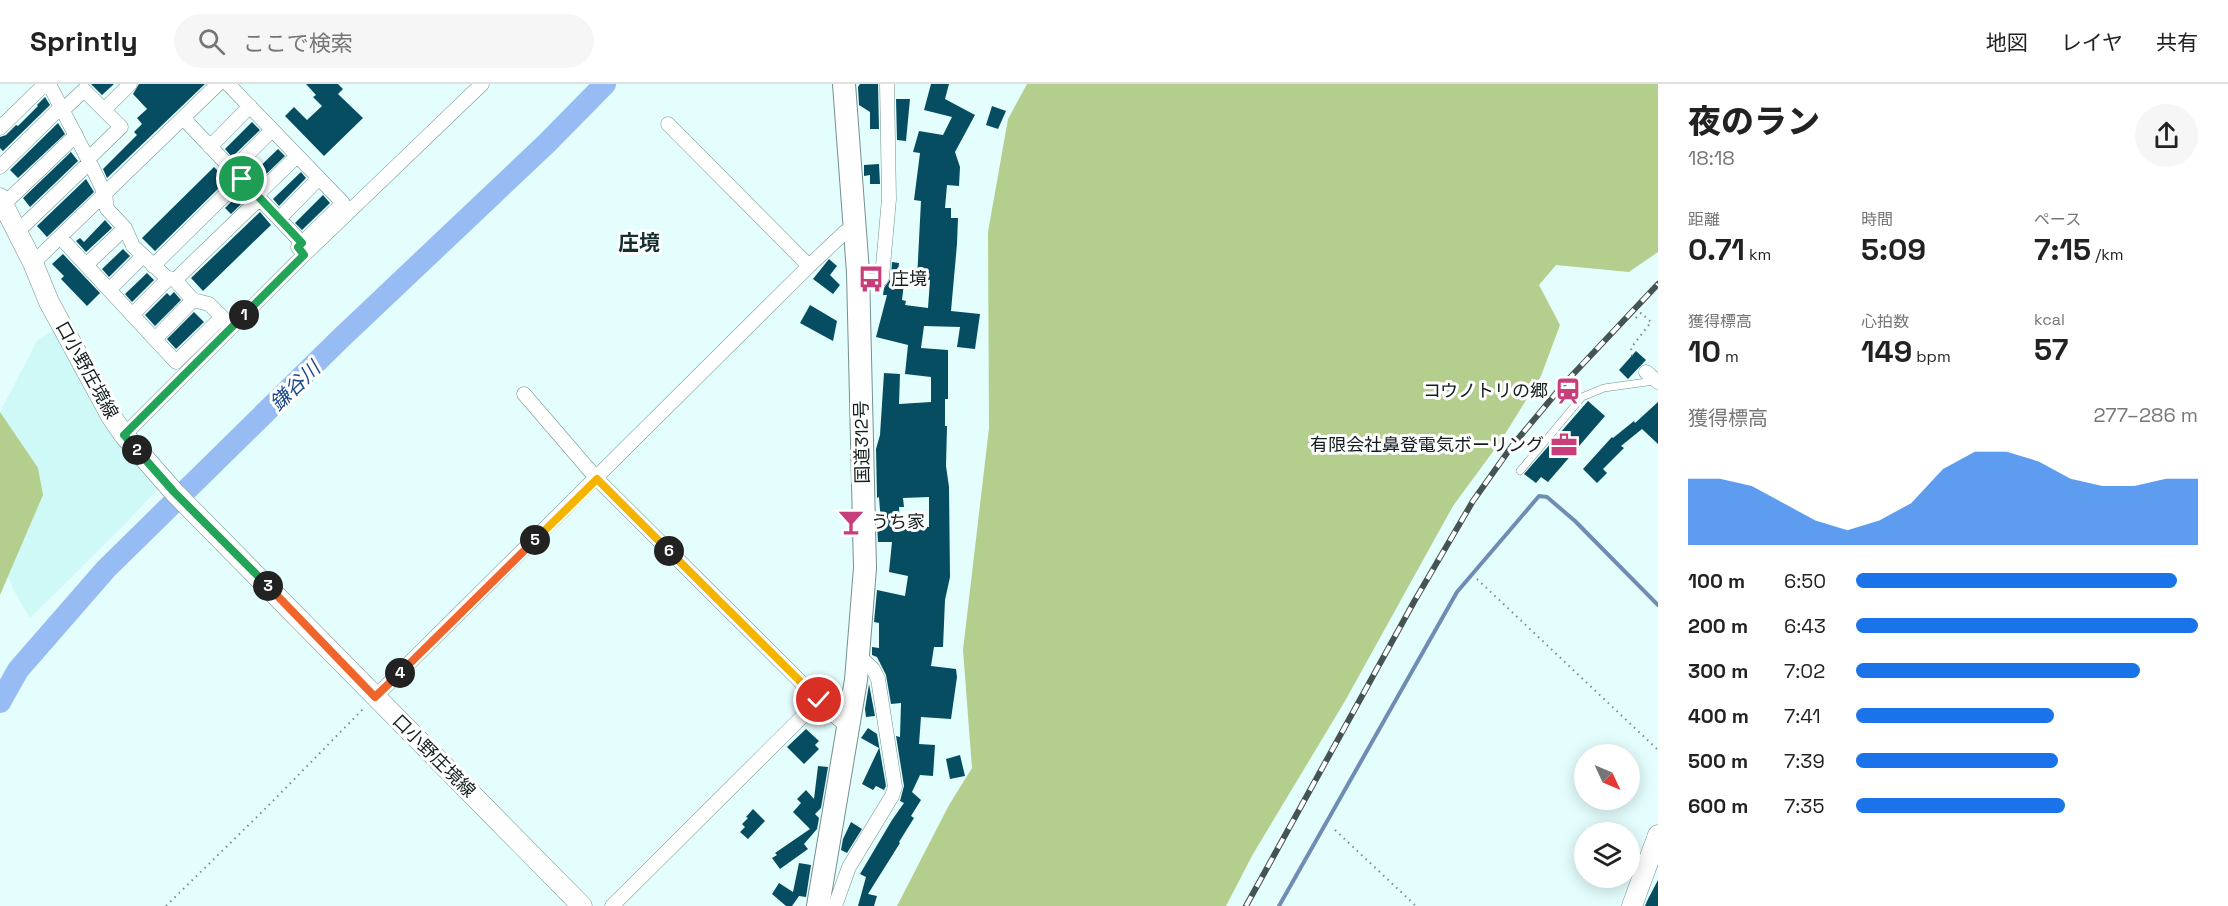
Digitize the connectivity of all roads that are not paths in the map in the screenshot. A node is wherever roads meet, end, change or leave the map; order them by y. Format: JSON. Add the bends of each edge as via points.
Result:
{"nodes":[{"id":1,"x":47,"y":84,"type":"edge"},
{"id":2,"x":130,"y":84,"type":"edge"},
{"id":3,"x":218,"y":84,"type":"edge"},
{"id":4,"x":228,"y":84,"type":"edge"},
{"id":5,"x":482,"y":84,"type":"edge"},
{"id":6,"x":844,"y":84,"type":"edge"},
{"id":7,"x":888,"y":84,"type":"edge"},
{"id":8,"x":250,"y":106,"type":"junction"},
{"id":9,"x":62,"y":109,"type":"junction"},
{"id":10,"x":104,"y":110,"type":"junction"},
{"id":11,"x":183,"y":118,"type":"junction"},
{"id":12,"x":668,"y":124,"type":"dead end"},
{"id":13,"x":0,"y":128,"type":"edge"},
{"id":14,"x":272,"y":129,"type":"junction"},
{"id":15,"x":76,"y":135,"type":"junction"},
{"id":16,"x":210,"y":147,"type":"junction"},
{"id":17,"x":297,"y":156,"type":"junction"},
{"id":18,"x":89,"y":161,"type":"junction"},
{"id":19,"x":0,"y":166,"type":"edge"},
{"id":20,"x":237,"y":174,"type":"junction"},
{"id":21,"x":319,"y":178,"type":"junction"},
{"id":22,"x":105,"y":194,"type":"junction"},
{"id":23,"x":258,"y":197,"type":"junction"},
{"id":24,"x":2,"y":201,"type":"edge"},
{"id":25,"x":279,"y":219,"type":"junction"},
{"id":26,"x":125,"y":228,"type":"junction"},
{"id":27,"x":856,"y":230,"type":"junction"},
{"id":28,"x":17,"y":232,"type":"junction"},
{"id":29,"x":60,"y":237,"type":"junction"},
{"id":30,"x":303,"y":249,"type":"junction"},
{"id":31,"x":148,"y":261,"type":"junction"},
{"id":32,"x":33,"y":263,"type":"junction"},
{"id":33,"x":86,"y":265,"type":"junction"},
{"id":34,"x":809,"y":266,"type":"junction"},
{"id":35,"x":172,"y":279,"type":"junction"},
{"id":36,"x":858,"y":281,"type":"junction"},
{"id":37,"x":110,"y":290,"type":"junction"},
{"id":38,"x":194,"y":300,"type":"junction"},
{"id":39,"x":132,"y":315,"type":"junction"},
{"id":40,"x":222,"y":317,"type":"junction"},
{"id":41,"x":232,"y":327,"type":"junction"},
{"id":42,"x":154,"y":339,"type":"junction"},
{"id":43,"x":1654,"y":378,"type":"edge"},
{"id":44,"x":524,"y":394,"type":"dead end"},
{"id":45,"x":124,"y":435,"type":"junction"},
{"id":46,"x":1520,"y":471,"type":"dead end"},
{"id":47,"x":597,"y":479,"type":"junction"},
{"id":48,"x":867,"y":680,"type":"junction"},
{"id":49,"x":375,"y":697,"type":"junction"},
{"id":50,"x":819,"y":700,"type":"junction"},
{"id":51,"x":849,"y":724,"type":"junction"},
{"id":52,"x":1658,"y":835,"type":"edge"},
{"id":53,"x":582,"y":906,"type":"edge"},
{"id":54,"x":612,"y":906,"type":"edge"},
{"id":55,"x":818,"y":906,"type":"edge"},
{"id":56,"x":835,"y":906,"type":"edge"},
{"id":57,"x":1632,"y":906,"type":"edge"}],
"edges":[{"from":1,"to":9,"type":"street"},
{"from":1,"to":13,"type":"street"},
{"from":2,"to":10,"type":"street"},
{"from":3,"to":11,"type":"street"},
{"from":4,"to":8,"type":"street"},
{"from":5,"to":30,"type":"street"},
{"from":6,"to":27,"type":"highway","name":"国道312号"},
{"from":7,"to":36,"type":"street","via":[[889,199],[882,277]]},
{"from":8,"to":14,"type":"street"},
{"from":8,"to":16,"type":"street"},
{"from":9,"to":10,"type":"street","via":[[84,90]]},
{"from":9,"to":15,"type":"street"},
{"from":9,"to":19,"type":"street"},
{"from":10,"to":18,"type":"street","via":[[121,127]]},
{"from":11,"to":16,"type":"street"},
{"from":11,"to":22,"type":"street"},
{"from":12,"to":34,"type":"street"},
{"from":14,"to":17,"type":"street"},
{"from":14,"to":20,"type":"street"},
{"from":15,"to":18,"type":"street"},
{"from":15,"to":24,"type":"street"},
{"from":16,"to":20,"type":"street"},
{"from":17,"to":21,"type":"street"},
{"from":17,"to":23,"type":"street"},
{"from":18,"to":22,"type":"street"},
{"from":18,"to":28,"type":"street"},
{"from":20,"to":23,"type":"street"},
{"from":20,"to":31,"type":"street"},
{"from":21,"to":25,"type":"street"},
{"from":21,"to":30,"type":"street","via":[[343,203]]},
{"from":22,"to":26,"type":"street","via":[[107,209]]},
{"from":22,"to":29,"type":"street"},
{"from":23,"to":25,"type":"street"},
{"from":23,"to":35,"type":"street"},
{"from":24,"to":28,"type":"main road","name":"口小野庄境線"},
{"from":25,"to":30,"type":"street"},
{"from":26,"to":31,"type":"street","via":[[133,246]]},
{"from":26,"to":33,"type":"street"},
{"from":27,"to":34,"type":"street","via":[[845,232]]},
{"from":27,"to":36,"type":"highway","name":"国道312号"},
{"from":28,"to":32,"type":"main road","name":"口小野庄境線"},
{"from":29,"to":32,"type":"street"},
{"from":29,"to":33,"type":"street"},
{"from":30,"to":41,"type":"street"},
{"from":31,"to":35,"type":"street"},
{"from":31,"to":37,"type":"street"},
{"from":32,"to":45,"type":"main road","name":"口小野庄境線","via":[[49,302]]},
{"from":33,"to":37,"type":"street"},
{"from":34,"to":47,"type":"street"},
{"from":35,"to":38,"type":"street"},
{"from":35,"to":39,"type":"street"},
{"from":36,"to":48,"type":"highway","name":"国道312号","via":[[865,568],[858,655]]},
{"from":37,"to":39,"type":"street"},
{"from":38,"to":40,"type":"street","via":[[209,304]]},
{"from":38,"to":42,"type":"street"},
{"from":39,"to":42,"type":"street"},
{"from":40,"to":41,"type":"street"},
{"from":40,"to":42,"type":"street","via":[[176,362]]},
{"from":41,"to":45,"type":"street"},
{"from":43,"to":46,"type":"lane","via":[[1604,388],[1582,397]]},
{"from":44,"to":47,"type":"street"},
{"from":45,"to":49,"type":"main road","name":"口小野庄境線","via":[[174,492]]},
{"from":47,"to":49,"type":"street"},
{"from":47,"to":50,"type":"street"},
{"from":48,"to":51,"type":"highway","name":"国道312号"},
{"from":48,"to":56,"type":"street","via":[[895,787],[849,867]]},
{"from":49,"to":53,"type":"main road","name":"口小野庄境線"},
{"from":50,"to":51,"type":"street"},
{"from":50,"to":54,"type":"street"},
{"from":51,"to":55,"type":"highway","name":"国道312号"},
{"from":52,"to":57,"type":"main road"}]}
